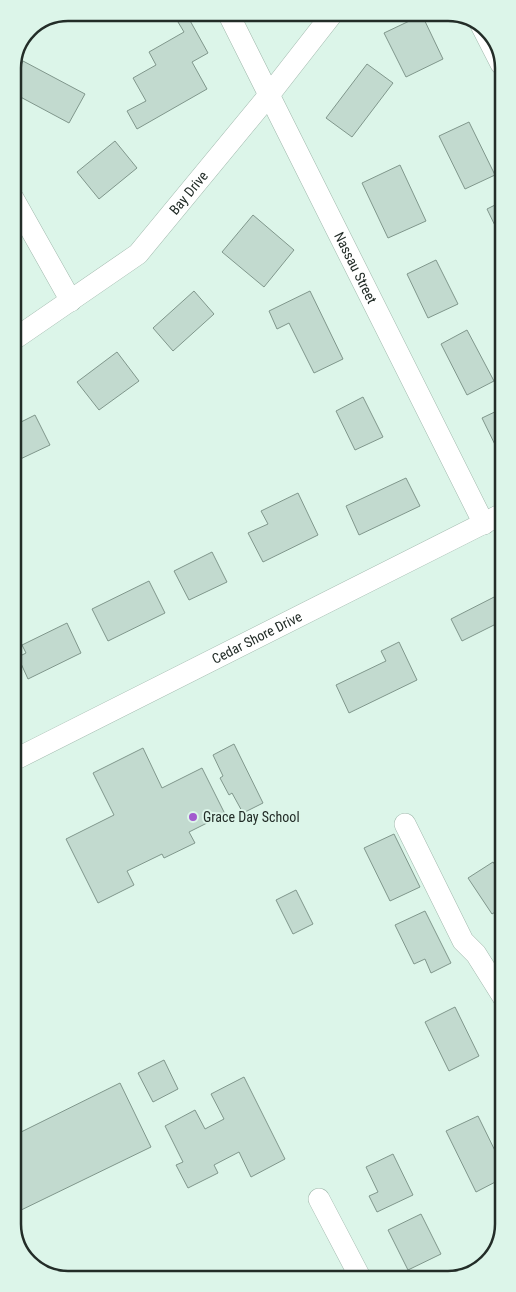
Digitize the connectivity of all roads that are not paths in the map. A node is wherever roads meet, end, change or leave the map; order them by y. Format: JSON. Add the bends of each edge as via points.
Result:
{"nodes":[{"id":1,"x":232,"y":21,"type":"edge"},
{"id":2,"x":327,"y":21,"type":"edge"},
{"id":3,"x":269,"y":95,"type":"junction"},
{"id":4,"x":21,"y":212,"type":"edge"},
{"id":5,"x":71,"y":301,"type":"junction"},
{"id":6,"x":21,"y":335,"type":"edge"},
{"id":7,"x":493,"y":519,"type":"edge"},
{"id":8,"x":21,"y":756,"type":"edge"},
{"id":9,"x":406,"y":824,"type":"dead end"},
{"id":10,"x":495,"y":984,"type":"edge"},
{"id":11,"x":319,"y":1199,"type":"dead end"},
{"id":12,"x":357,"y":1271,"type":"edge"}],
"edges":[{"from":1,"to":3,"type":"street","name":"Nassau Street"},
{"from":2,"to":3,"type":"street","name":"Bay Drive"},
{"from":3,"to":5,"type":"street","name":"Bay Drive","via":[[138,254]]},
{"from":3,"to":7,"type":"street","name":"Nassau Street"},
{"from":4,"to":5,"type":"street"},
{"from":5,"to":6,"type":"street","name":"Bay Drive"},
{"from":7,"to":8,"type":"street","name":"Cedar Shore Drive"},
{"from":9,"to":10,"type":"street","via":[[462,941],[476,954]]},
{"from":11,"to":12,"type":"street"}]}
